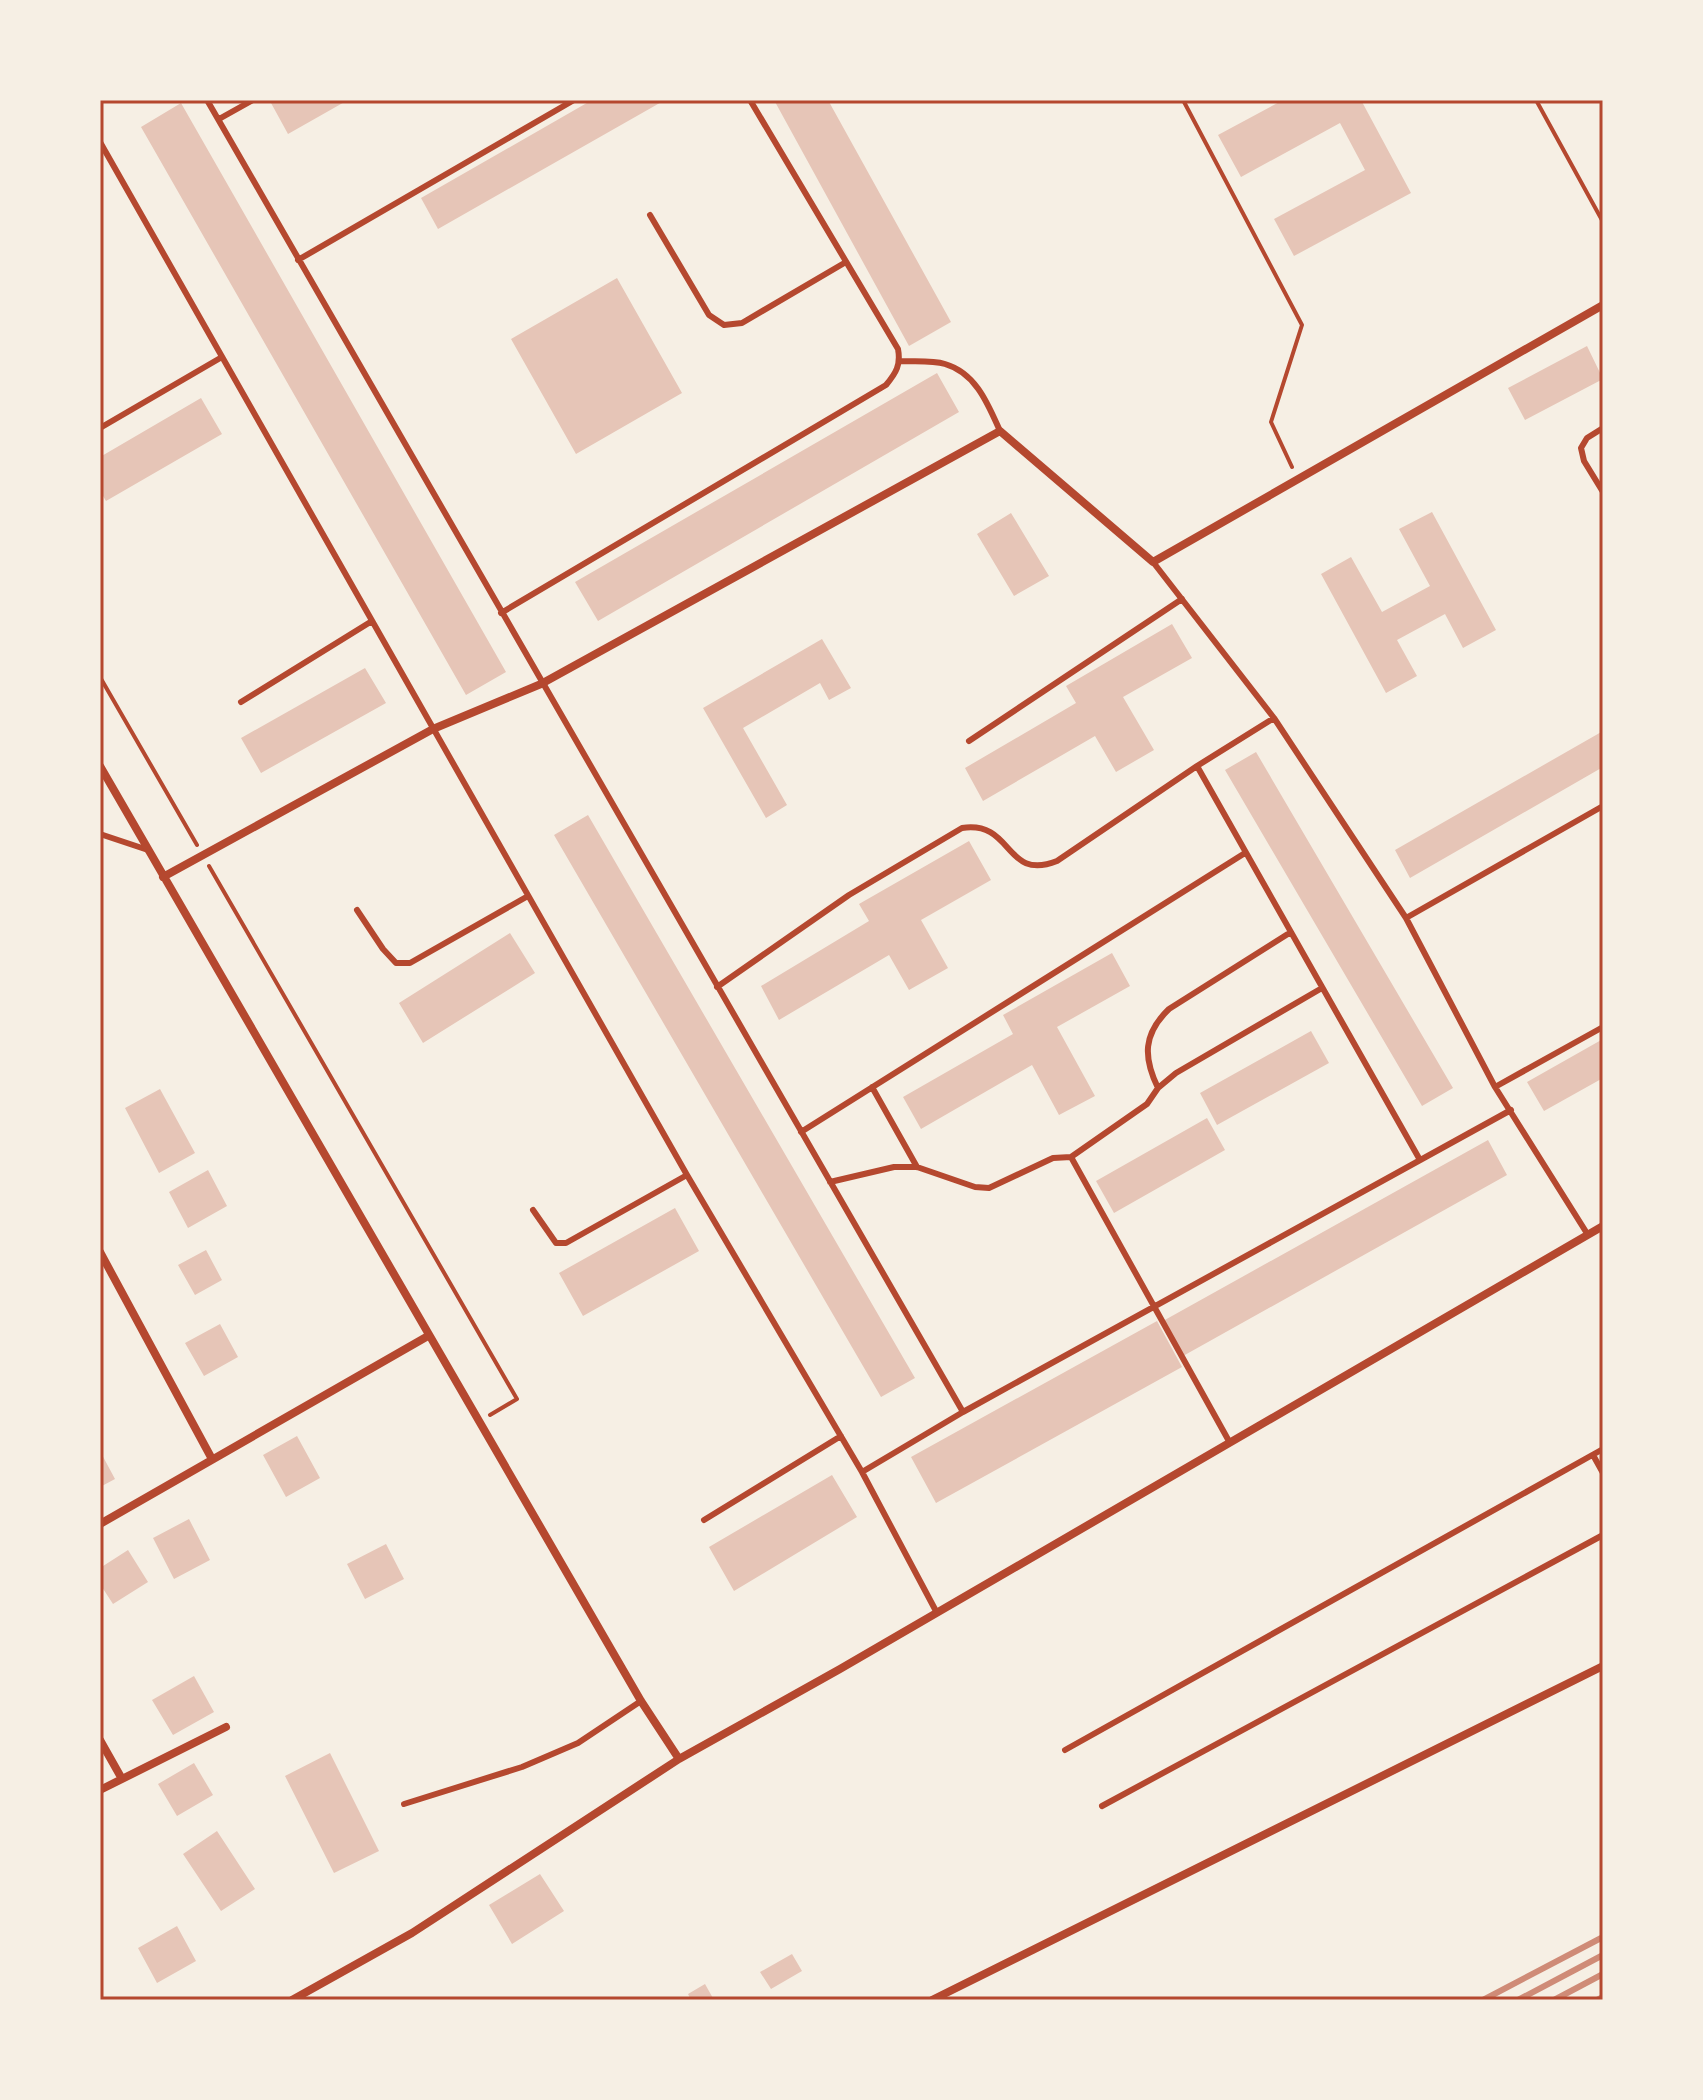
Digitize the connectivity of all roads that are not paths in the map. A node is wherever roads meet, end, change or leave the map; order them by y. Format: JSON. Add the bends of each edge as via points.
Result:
{"nodes":[{"id":1,"x":207,"y":100,"type":"edge"},
{"id":2,"x":253,"y":100,"type":"edge"},
{"id":3,"x":574,"y":100,"type":"edge"},
{"id":4,"x":750,"y":100,"type":"edge"},
{"id":5,"x":219,"y":119,"type":"junction"},
{"id":6,"x":100,"y":142,"type":"edge"},
{"id":7,"x":650,"y":215,"type":"dead end"},
{"id":8,"x":298,"y":260,"type":"junction"},
{"id":9,"x":846,"y":262,"type":"junction"},
{"id":10,"x":1603,"y":305,"type":"edge"},
{"id":11,"x":222,"y":357,"type":"junction"},
{"id":12,"x":900,"y":361,"type":"junction"},
{"id":13,"x":100,"y":428,"type":"edge"},
{"id":14,"x":1603,"y":428,"type":"edge"},
{"id":15,"x":1000,"y":431,"type":"junction"},
{"id":16,"x":1603,"y":492,"type":"edge"},
{"id":17,"x":1153,"y":562,"type":"junction"},
{"id":18,"x":1182,"y":599,"type":"junction"},
{"id":19,"x":501,"y":613,"type":"junction"},
{"id":20,"x":372,"y":621,"type":"junction"},
{"id":21,"x":541,"y":684,"type":"junction"},
{"id":22,"x":241,"y":702,"type":"dead end"},
{"id":23,"x":1274,"y":718,"type":"junction"},
{"id":24,"x":433,"y":729,"type":"junction"},
{"id":25,"x":969,"y":741,"type":"dead end"},
{"id":26,"x":100,"y":766,"type":"edge"},
{"id":27,"x":1197,"y":766,"type":"junction"},
{"id":28,"x":1603,"y":806,"type":"edge"},
{"id":29,"x":100,"y":834,"type":"edge"},
{"id":30,"x":148,"y":850,"type":"junction"},
{"id":31,"x":1245,"y":853,"type":"junction"},
{"id":32,"x":163,"y":877,"type":"junction"},
{"id":33,"x":528,"y":896,"type":"junction"},
{"id":34,"x":357,"y":910,"type":"dead end"},
{"id":35,"x":1406,"y":918,"type":"junction"},
{"id":36,"x":1291,"y":932,"type":"junction"},
{"id":37,"x":717,"y":987,"type":"junction"},
{"id":38,"x":1322,"y":988,"type":"junction"},
{"id":39,"x":1603,"y":1027,"type":"edge"},
{"id":40,"x":872,"y":1087,"type":"junction"},
{"id":41,"x":1495,"y":1087,"type":"junction"},
{"id":42,"x":1158,"y":1088,"type":"junction"},
{"id":43,"x":1511,"y":1110,"type":"junction"},
{"id":44,"x":801,"y":1132,"type":"junction"},
{"id":45,"x":1071,"y":1157,"type":"junction"},
{"id":46,"x":1420,"y":1160,"type":"junction"},
{"id":47,"x":917,"y":1167,"type":"junction"},
{"id":48,"x":687,"y":1175,"type":"junction"},
{"id":49,"x":830,"y":1182,"type":"junction"},
{"id":50,"x":533,"y":1210,"type":"dead end"},
{"id":51,"x":1603,"y":1226,"type":"edge"},
{"id":52,"x":1588,"y":1235,"type":"junction"},
{"id":53,"x":100,"y":1252,"type":"edge"},
{"id":54,"x":1153,"y":1307,"type":"junction"},
{"id":55,"x":428,"y":1336,"type":"junction"},
{"id":56,"x":963,"y":1412,"type":"junction"},
{"id":57,"x":841,"y":1436,"type":"junction"},
{"id":58,"x":1230,"y":1443,"type":"junction"},
{"id":59,"x":1603,"y":1449,"type":"edge"},
{"id":60,"x":1593,"y":1455,"type":"junction"},
{"id":61,"x":212,"y":1459,"type":"junction"},
{"id":62,"x":862,"y":1472,"type":"junction"},
{"id":63,"x":1603,"y":1473,"type":"edge"},
{"id":64,"x":704,"y":1520,"type":"dead end"},
{"id":65,"x":100,"y":1524,"type":"edge"},
{"id":66,"x":1603,"y":1535,"type":"edge"},
{"id":67,"x":937,"y":1613,"type":"junction"},
{"id":68,"x":1603,"y":1666,"type":"edge"},
{"id":69,"x":641,"y":1701,"type":"junction"},
{"id":70,"x":226,"y":1727,"type":"dead end"},
{"id":71,"x":100,"y":1740,"type":"edge"},
{"id":72,"x":1065,"y":1750,"type":"dead end"},
{"id":73,"x":679,"y":1759,"type":"junction"},
{"id":74,"x":122,"y":1779,"type":"junction"},
{"id":75,"x":100,"y":1790,"type":"edge"},
{"id":76,"x":404,"y":1804,"type":"dead end"},
{"id":77,"x":1102,"y":1806,"type":"dead end"},
{"id":78,"x":292,"y":2000,"type":"edge"},
{"id":79,"x":932,"y":2000,"type":"edge"}],
"edges":[{"from":1,"to":5,"type":"lane"},
{"from":2,"to":5,"type":"lane"},
{"from":3,"to":8,"type":"lane"},
{"from":4,"to":9,"type":"lane"},
{"from":5,"to":8,"type":"lane"},
{"from":6,"to":11,"type":"lane"},
{"from":7,"to":9,"type":"lane","via":[[709,315],[724,325],[742,323]]},
{"from":8,"to":19,"type":"lane"},
{"from":9,"to":12,"type":"lane"},
{"from":10,"to":17,"type":"street"},
{"from":11,"to":13,"type":"lane"},
{"from":11,"to":20,"type":"lane"},
{"from":12,"to":15,"type":"lane","via":[[944,363],[964,373],[984,396]]},
{"from":12,"to":19,"type":"lane","via":[[886,385]]},
{"from":14,"to":16,"type":"lane","via":[[1581,448]]},
{"from":15,"to":17,"type":"street"},
{"from":15,"to":21,"type":"street"},
{"from":17,"to":18,"type":"lane"},
{"from":18,"to":23,"type":"lane"},
{"from":18,"to":25,"type":"lane"},
{"from":19,"to":21,"type":"lane"},
{"from":20,"to":22,"type":"lane"},
{"from":20,"to":24,"type":"lane"},
{"from":21,"to":24,"type":"street"},
{"from":21,"to":37,"type":"lane"},
{"from":23,"to":27,"type":"lane"},
{"from":23,"to":35,"type":"lane"},
{"from":24,"to":32,"type":"street"},
{"from":24,"to":33,"type":"lane"},
{"from":26,"to":30,"type":"street"},
{"from":27,"to":31,"type":"lane"},
{"from":27,"to":37,"type":"lane","via":[[1047,865],[1022,863],[983,827],[962,828],[849,895]]},
{"from":28,"to":35,"type":"lane"},
{"from":29,"to":30,"type":"lane"},
{"from":30,"to":32,"type":"street"},
{"from":31,"to":36,"type":"lane"},
{"from":31,"to":40,"type":"lane"},
{"from":32,"to":55,"type":"street"},
{"from":33,"to":34,"type":"lane","via":[[410,963],[396,963]]},
{"from":33,"to":48,"type":"lane"},
{"from":35,"to":41,"type":"lane"},
{"from":36,"to":38,"type":"lane"},
{"from":36,"to":42,"type":"lane","via":[[1159,1018],[1151,1029],[1147,1056]]},
{"from":37,"to":44,"type":"lane"},
{"from":38,"to":42,"type":"lane"},
{"from":38,"to":46,"type":"lane"},
{"from":39,"to":41,"type":"lane"},
{"from":40,"to":44,"type":"lane"},
{"from":40,"to":47,"type":"lane"},
{"from":41,"to":43,"type":"lane"},
{"from":42,"to":45,"type":"lane","via":[[1147,1104]]},
{"from":43,"to":46,"type":"lane"},
{"from":43,"to":52,"type":"lane"},
{"from":44,"to":49,"type":"lane"},
{"from":45,"to":47,"type":"lane","via":[[1053,1158],[989,1188]]},
{"from":45,"to":54,"type":"lane"},
{"from":46,"to":54,"type":"lane"},
{"from":47,"to":49,"type":"lane"},
{"from":48,"to":50,"type":"lane","via":[[566,1243],[556,1243]]},
{"from":48,"to":57,"type":"lane"},
{"from":49,"to":56,"type":"lane"},
{"from":51,"to":52,"type":"street"},
{"from":52,"to":58,"type":"street"},
{"from":53,"to":61,"type":"street"},
{"from":54,"to":56,"type":"lane"},
{"from":54,"to":58,"type":"lane"},
{"from":55,"to":61,"type":"street"},
{"from":55,"to":69,"type":"street"},
{"from":56,"to":62,"type":"lane"},
{"from":57,"to":62,"type":"lane"},
{"from":57,"to":64,"type":"lane"},
{"from":58,"to":67,"type":"street"},
{"from":59,"to":60,"type":"lane"},
{"from":60,"to":63,"type":"lane"},
{"from":60,"to":72,"type":"lane"},
{"from":61,"to":65,"type":"street"},
{"from":62,"to":67,"type":"lane"},
{"from":66,"to":77,"type":"lane"},
{"from":67,"to":73,"type":"street"},
{"from":68,"to":79,"type":"street"},
{"from":69,"to":73,"type":"street"},
{"from":69,"to":76,"type":"lane","via":[[578,1743],[522,1767]]},
{"from":70,"to":74,"type":"street"},
{"from":71,"to":74,"type":"street"},
{"from":73,"to":78,"type":"street","via":[[412,1933]]},
{"from":74,"to":75,"type":"street"}]}
